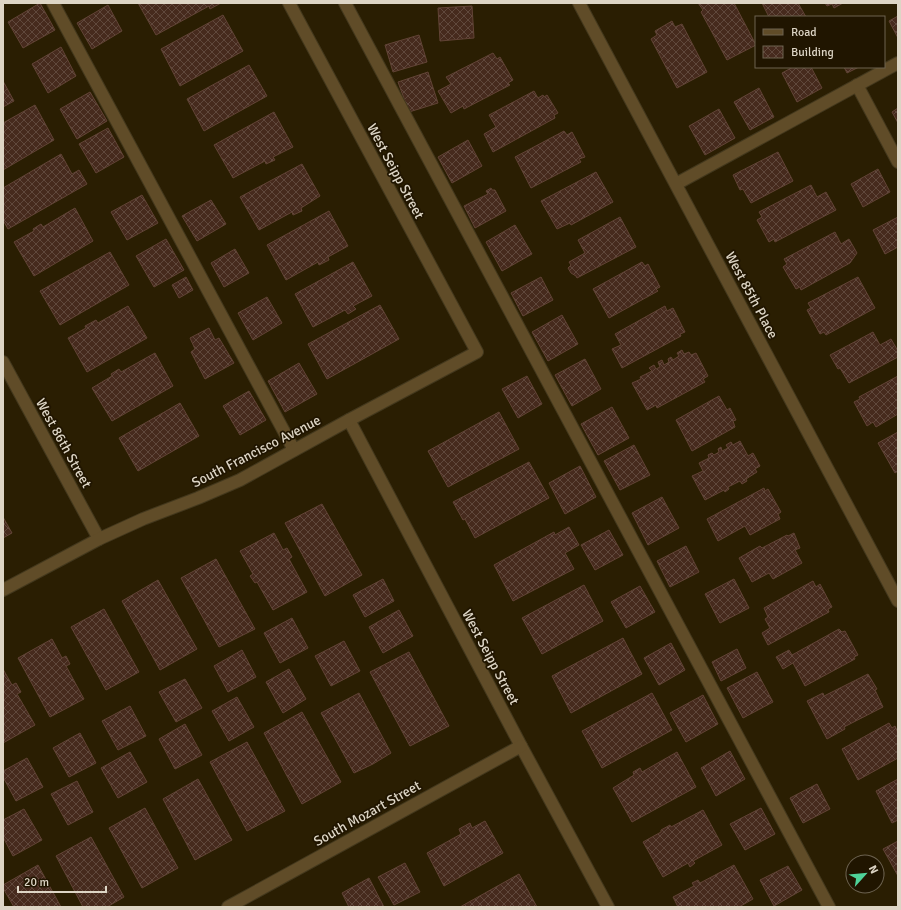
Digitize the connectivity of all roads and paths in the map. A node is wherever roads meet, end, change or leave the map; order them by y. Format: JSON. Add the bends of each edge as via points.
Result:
{"nodes":[{"id":1,"x":53,"y":3,"type":"edge"},
{"id":2,"x":289,"y":3,"type":"edge"},
{"id":3,"x":345,"y":3,"type":"edge"},
{"id":4,"x":580,"y":3,"type":"edge"},
{"id":5,"x":898,"y":63,"type":"edge"},
{"id":6,"x":857,"y":85,"type":"junction"},
{"id":7,"x":898,"y":162,"type":"edge"},
{"id":8,"x":676,"y":184,"type":"junction"},
{"id":9,"x":477,"y":352,"type":"joint"},
{"id":10,"x":3,"y":362,"type":"edge"},
{"id":11,"x":349,"y":420,"type":"junction"},
{"id":12,"x":294,"y":450,"type":"junction"},
{"id":13,"x":99,"y":539,"type":"junction"},
{"id":14,"x":3,"y":590,"type":"edge"},
{"id":15,"x":898,"y":601,"type":"edge"},
{"id":16,"x":521,"y":746,"type":"junction"},
{"id":17,"x":228,"y":907,"type":"edge"},
{"id":18,"x":608,"y":907,"type":"edge"},
{"id":19,"x":829,"y":907,"type":"edge"}],
"edges":[{"from":1,"to":12,"type":"street"},
{"from":2,"to":9,"type":"street","name":"West Seipp Street"},
{"from":3,"to":19,"type":"street"},
{"from":4,"to":8,"type":"street","name":"West 85th Place"},
{"from":5,"to":6,"type":"street"},
{"from":6,"to":7,"type":"street"},
{"from":6,"to":8,"type":"street"},
{"from":8,"to":15,"type":"street","name":"West 85th Place"},
{"from":9,"to":11,"type":"street","name":"South Francisco Avenue"},
{"from":10,"to":13,"type":"street","name":"West 86th Street"},
{"from":11,"to":12,"type":"street","name":"South Francisco Avenue"},
{"from":11,"to":16,"type":"street","name":"West Seipp Street"},
{"from":12,"to":13,"type":"street","name":"South Francisco Avenue","via":[[240,480]]},
{"from":13,"to":14,"type":"street","name":"South Francisco Avenue"},
{"from":16,"to":17,"type":"street","name":"South Mozart Street"},
{"from":16,"to":18,"type":"street","name":"West Seipp Street"}]}
